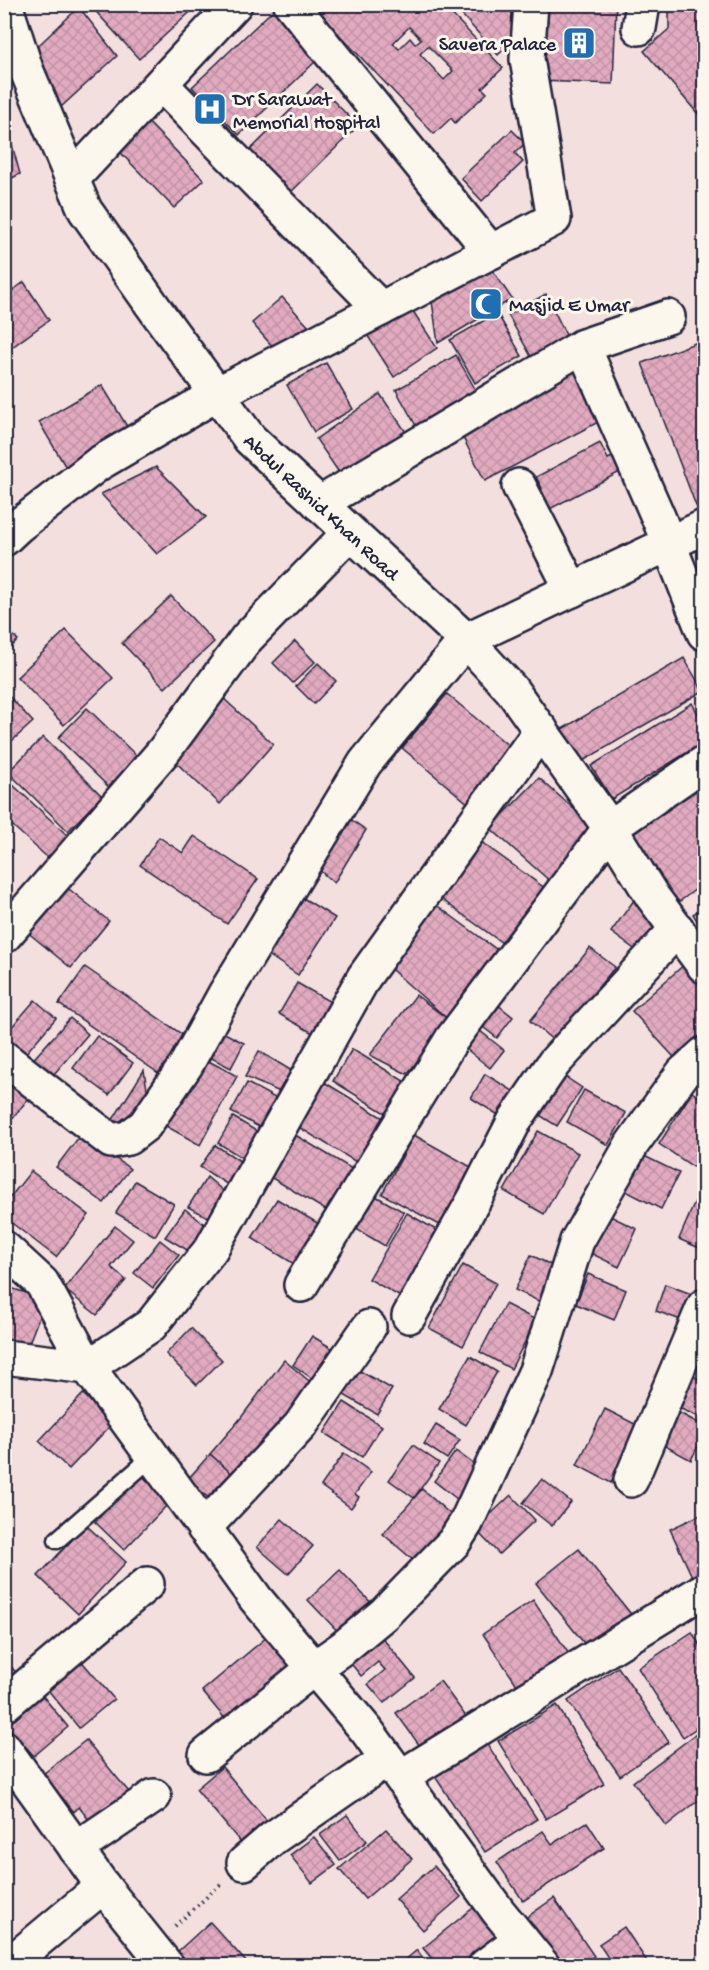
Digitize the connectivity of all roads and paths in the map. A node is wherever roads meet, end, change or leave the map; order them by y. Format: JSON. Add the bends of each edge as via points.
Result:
{"nodes":[{"id":1,"x":236,"y":4,"type":"edge"},
{"id":2,"x":291,"y":4,"type":"edge"},
{"id":3,"x":531,"y":4,"type":"edge"},
{"id":4,"x":11,"y":9,"type":"edge"},
{"id":5,"x":161,"y":84,"type":"junction"},
{"id":6,"x":72,"y":179,"type":"junction"},
{"id":7,"x":491,"y":252,"type":"junction"},
{"id":8,"x":381,"y":309,"type":"junction"},
{"id":9,"x":668,"y":317,"type":"dead end"},
{"id":10,"x":583,"y":346,"type":"junction"},
{"id":11,"x":217,"y":394,"type":"junction"},
{"id":12,"x":519,"y":486,"type":"dead end"},
{"id":13,"x":319,"y":504,"type":"junction"},
{"id":14,"x":705,"y":527,"type":"edge"},
{"id":15,"x":349,"y":533,"type":"junction"},
{"id":16,"x":4,"y":539,"type":"edge"},
{"id":17,"x":669,"y":545,"type":"junction"},
{"id":18,"x":572,"y":590,"type":"junction"},
{"id":19,"x":705,"y":633,"type":"edge"},
{"id":20,"x":466,"y":639,"type":"junction"},
{"id":21,"x":541,"y":730,"type":"junction"},
{"id":22,"x":705,"y":763,"type":"edge"},
{"id":23,"x":610,"y":828,"type":"junction"},
{"id":24,"x":676,"y":929,"type":"junction"},
{"id":25,"x":4,"y":936,"type":"edge"},
{"id":26,"x":705,"y":966,"type":"edge"},
{"id":27,"x":705,"y":1054,"type":"edge"},
{"id":28,"x":4,"y":1058,"type":"edge"},
{"id":29,"x":4,"y":1248,"type":"edge"},
{"id":30,"x":301,"y":1285,"type":"dead end"},
{"id":31,"x":705,"y":1306,"type":"edge"},
{"id":32,"x":409,"y":1316,"type":"dead end"},
{"id":33,"x":369,"y":1327,"type":"dead end"},
{"id":34,"x":4,"y":1357,"type":"edge"},
{"id":35,"x":88,"y":1367,"type":"junction"},
{"id":36,"x":153,"y":1456,"type":"junction"},
{"id":37,"x":631,"y":1480,"type":"dead end"},
{"id":38,"x":204,"y":1528,"type":"junction"},
{"id":39,"x":57,"y":1540,"type":"dead end"},
{"id":40,"x":147,"y":1584,"type":"dead end"},
{"id":41,"x":705,"y":1590,"type":"edge"},
{"id":42,"x":314,"y":1668,"type":"junction"},
{"id":43,"x":4,"y":1704,"type":"edge"},
{"id":44,"x":4,"y":1748,"type":"edge"},
{"id":45,"x":206,"y":1755,"type":"dead end"},
{"id":46,"x":394,"y":1768,"type":"junction"},
{"id":47,"x":154,"y":1796,"type":"dead end"},
{"id":48,"x":76,"y":1849,"type":"junction"},
{"id":49,"x":244,"y":1863,"type":"joint"},
{"id":50,"x":103,"y":1886,"type":"junction"},
{"id":51,"x":521,"y":1939,"type":"junction"},
{"id":52,"x":160,"y":1956,"type":"edge"},
{"id":53,"x":20,"y":1961,"type":"edge"},
{"id":54,"x":485,"y":1965,"type":"edge"},
{"id":55,"x":543,"y":1965,"type":"edge"}],
"edges":[{"from":1,"to":5,"type":"street"},
{"from":2,"to":7,"type":"street"},
{"from":3,"to":7,"type":"street","via":[[527,59],[554,219]]},
{"from":4,"to":6,"type":"street","name":"Abdul Rashid Khan Road","via":[[26,69]]},
{"from":5,"to":6,"type":"street"},
{"from":5,"to":8,"type":"street"},
{"from":6,"to":11,"type":"street","name":"Abdul Rashid Khan Road","via":[[85,210]]},
{"from":7,"to":8,"type":"street"},
{"from":8,"to":11,"type":"street"},
{"from":9,"to":10,"type":"street"},
{"from":10,"to":13,"type":"street"},
{"from":10,"to":17,"type":"street"},
{"from":11,"to":13,"type":"street","name":"Abdul Rashid Khan Road","via":[[250,439]]},
{"from":11,"to":16,"type":"street","via":[[98,464]]},
{"from":12,"to":18,"type":"street"},
{"from":13,"to":15,"type":"street","name":"Abdul Rashid Khan Road"},
{"from":14,"to":17,"type":"street"},
{"from":15,"to":20,"type":"street","name":"Abdul Rashid Khan Road"},
{"from":15,"to":25,"type":"street","via":[[247,638],[163,752]]},
{"from":17,"to":18,"type":"street"},
{"from":17,"to":19,"type":"street"},
{"from":18,"to":20,"type":"street"},
{"from":20,"to":21,"type":"street","name":"Abdul Rashid Khan Road"},
{"from":20,"to":28,"type":"street","via":[[364,763],[186,1065],[145,1125],[128,1138],[111,1141]]},
{"from":21,"to":23,"type":"street","name":"Abdul Rashid Khan Road"},
{"from":21,"to":35,"type":"street","via":[[364,977],[211,1249],[151,1325]]},
{"from":22,"to":23,"type":"street"},
{"from":23,"to":24,"type":"street","name":"Abdul Rashid Khan Road"},
{"from":23,"to":30,"type":"street","via":[[452,1039]]},
{"from":24,"to":26,"type":"street","name":"Abdul Rashid Khan Road"},
{"from":24,"to":32,"type":"street","via":[[555,1063],[515,1120]]},
{"from":27,"to":42,"type":"street","via":[[683,1072],[632,1144],[577,1241],[536,1371],[454,1542],[384,1614]]},
{"from":29,"to":35,"type":"street","via":[[42,1283]]},
{"from":31,"to":37,"type":"street"},
{"from":33,"to":38,"type":"street","via":[[300,1426]]},
{"from":34,"to":35,"type":"street"},
{"from":35,"to":36,"type":"street"},
{"from":36,"to":38,"type":"street"},
{"from":36,"to":39,"type":"lane"},
{"from":38,"to":42,"type":"street"},
{"from":40,"to":43,"type":"street"},
{"from":41,"to":46,"type":"street"},
{"from":42,"to":45,"type":"street"},
{"from":42,"to":46,"type":"street"},
{"from":44,"to":48,"type":"street"},
{"from":46,"to":49,"type":"street","via":[[273,1838]]},
{"from":46,"to":51,"type":"street"},
{"from":47,"to":48,"type":"street"},
{"from":48,"to":50,"type":"street"},
{"from":49,"to":52,"type":"path"},
{"from":50,"to":52,"type":"street"},
{"from":50,"to":53,"type":"street"},
{"from":51,"to":54,"type":"street"},
{"from":51,"to":55,"type":"street"}]}
